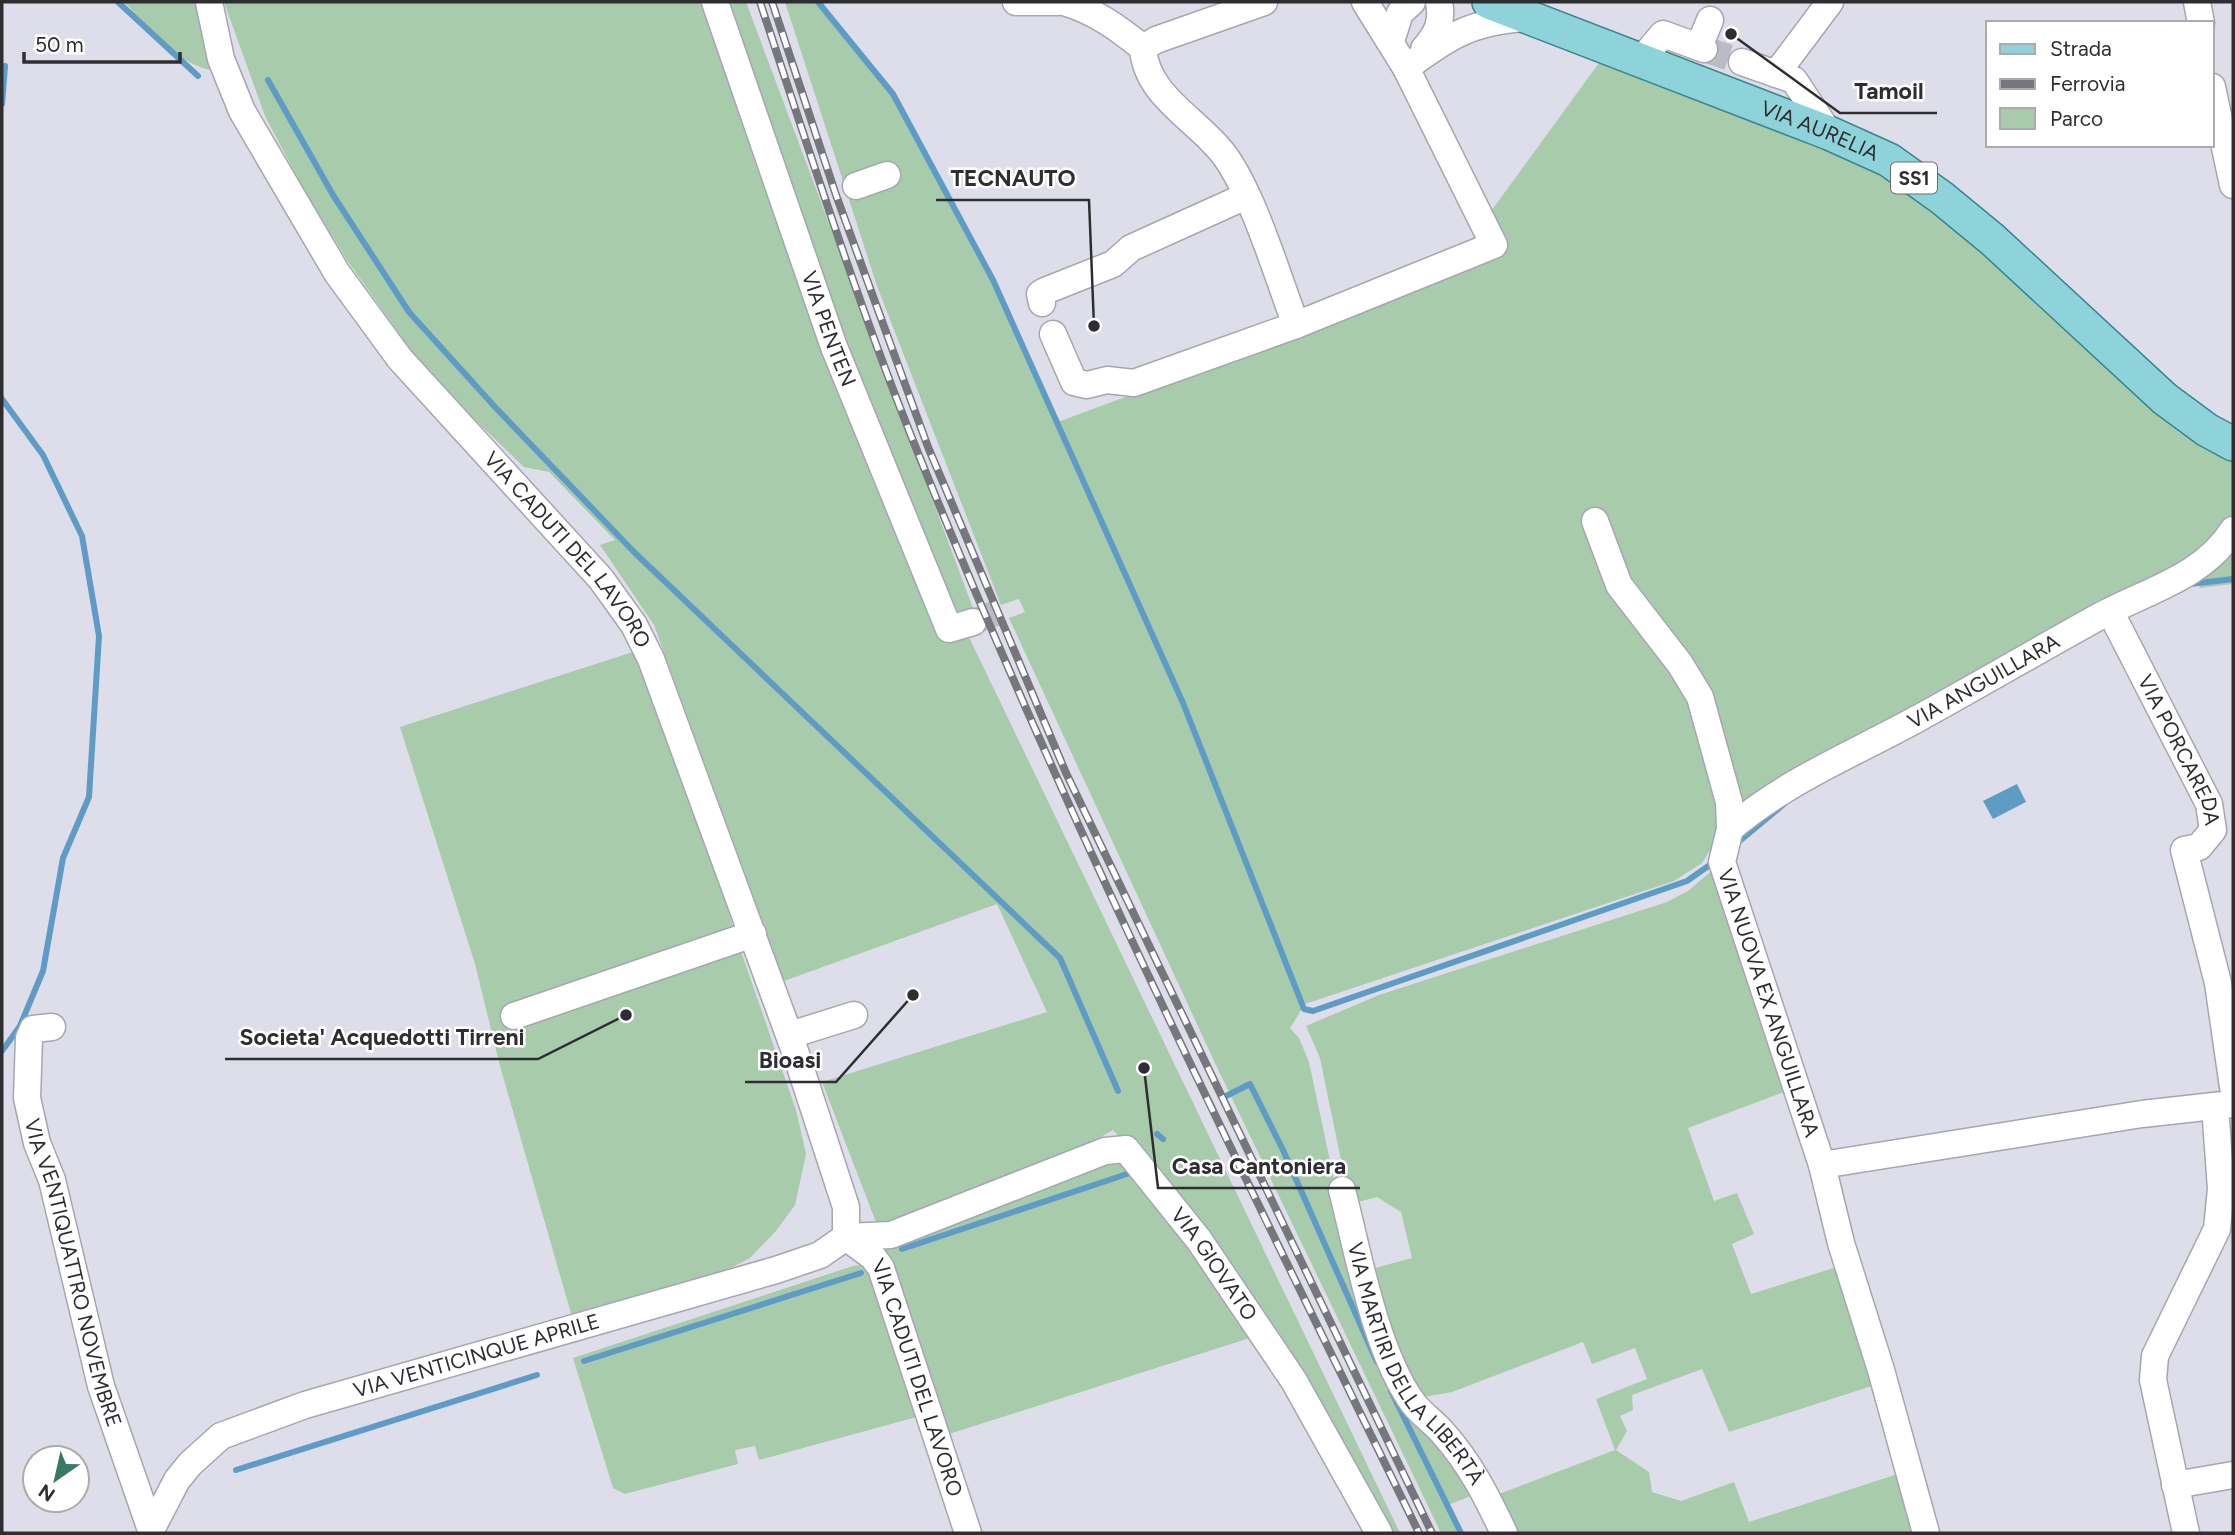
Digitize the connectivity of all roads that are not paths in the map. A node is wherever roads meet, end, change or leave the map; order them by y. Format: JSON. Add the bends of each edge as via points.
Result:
{"nodes":[{"id":1,"x":209,"y":2,"type":"edge"},
{"id":2,"x":715,"y":2,"type":"edge"},
{"id":3,"x":1016,"y":2,"type":"edge"},
{"id":4,"x":1058,"y":2,"type":"edge"},
{"id":5,"x":1064,"y":2,"type":"edge"},
{"id":6,"x":1265,"y":2,"type":"edge"},
{"id":7,"x":1365,"y":2,"type":"edge"},
{"id":8,"x":1412,"y":2,"type":"edge"},
{"id":9,"x":1439,"y":2,"type":"edge"},
{"id":10,"x":1489,"y":2,"type":"edge"},
{"id":11,"x":1830,"y":2,"type":"edge"},
{"id":12,"x":2197,"y":2,"type":"edge"},
{"id":13,"x":1530,"y":18,"type":"junction"},
{"id":14,"x":1710,"y":20,"type":"dead end"},
{"id":15,"x":2201,"y":21,"type":"edge"},
{"id":16,"x":1391,"y":41,"type":"junction"},
{"id":17,"x":1143,"y":48,"type":"junction"},
{"id":18,"x":1641,"y":60,"type":"junction"},
{"id":19,"x":1742,"y":62,"type":"tunnel mouth"},
{"id":20,"x":1406,"y":68,"type":"junction"},
{"id":21,"x":1776,"y":74,"type":"junction"},
{"id":22,"x":2214,"y":96,"type":"edge"},
{"id":23,"x":1829,"y":133,"type":"junction"},
{"id":24,"x":887,"y":175,"type":"dead end"},
{"id":25,"x":2233,"y":185,"type":"edge"},
{"id":26,"x":856,"y":186,"type":"dead end"},
{"id":27,"x":1246,"y":197,"type":"junction"},
{"id":28,"x":1042,"y":303,"type":"dead end"},
{"id":29,"x":1296,"y":326,"type":"junction"},
{"id":30,"x":1054,"y":334,"type":"dead end"},
{"id":31,"x":2233,"y":444,"type":"edge"},
{"id":32,"x":1595,"y":521,"type":"dead end"},
{"id":33,"x":2233,"y":530,"type":"edge"},
{"id":34,"x":2114,"y":620,"type":"junction"},
{"id":35,"x":972,"y":622,"type":"tunnel mouth"},
{"id":36,"x":1730,"y":830,"type":"junction"},
{"id":37,"x":754,"y":934,"type":"junction"},
{"id":38,"x":2225,"y":982,"type":"edge"},
{"id":39,"x":514,"y":1016,"type":"dead end"},
{"id":40,"x":854,"y":1016,"type":"dead end"},
{"id":41,"x":52,"y":1027,"type":"dead end"},
{"id":42,"x":790,"y":1035,"type":"junction"},
{"id":43,"x":2233,"y":1087,"type":"edge"},
{"id":44,"x":2224,"y":1105,"type":"edge"},
{"id":45,"x":1822,"y":1165,"type":"junction"},
{"id":46,"x":1342,"y":1190,"type":"dead end"},
{"id":47,"x":846,"y":1237,"type":"junction"},
{"id":48,"x":2221,"y":1244,"type":"edge"},
{"id":49,"x":2233,"y":1475,"type":"edge"},
{"id":50,"x":2175,"y":1485,"type":"junction"},
{"id":51,"x":152,"y":1531,"type":"edge"},
{"id":52,"x":968,"y":1533,"type":"edge"},
{"id":53,"x":1378,"y":1533,"type":"edge"},
{"id":54,"x":1504,"y":1533,"type":"edge"},
{"id":55,"x":1926,"y":1533,"type":"edge"},
{"id":56,"x":2186,"y":1533,"type":"edge"}],
"edges":[{"from":1,"to":37,"type":"street","name":"VIA CADUTI DEL LAVORO","via":[[222,59],[242,111],[337,273],[400,359],[601,579],[634,625],[651,659]]},
{"from":2,"to":35,"type":"street","name":"VIA PENTEN","via":[[834,347],[949,629]]},
{"from":3,"to":4,"type":"street"},
{"from":5,"to":17,"type":"street","via":[[1111,23]]},
{"from":6,"to":17,"type":"street"},
{"from":7,"to":16,"type":"street"},
{"from":8,"to":16,"type":"street","via":[[1400,13]]},
{"from":9,"to":20,"type":"street","via":[[1441,23],[1435,36]]},
{"from":10,"to":13,"type":"main road","name":"VIA AURELIA","number":"SS1"},
{"from":11,"to":21,"type":"street"},
{"from":12,"to":15,"type":"street"},
{"from":13,"to":18,"type":"main road","name":"VIA AURELIA","number":"SS1"},
{"from":13,"to":20,"type":"street","via":[[1495,20],[1462,30]]},
{"from":14,"to":18,"type":"street","via":[[1702,48],[1662,34]]},
{"from":16,"to":20,"type":"street"},
{"from":17,"to":27,"type":"street","via":[[1144,67],[1162,92],[1225,156]]},
{"from":18,"to":23,"type":"main road","name":"VIA AURELIA","number":"SS1"},
{"from":19,"to":21,"type":"street"},
{"from":20,"to":29,"type":"street","via":[[1494,245]]},
{"from":21,"to":23,"type":"street","via":[[1794,80]]},
{"from":22,"to":25,"type":"street"},
{"from":23,"to":31,"type":"main road","name":"VIA AURELIA","number":"SS1","via":[[1889,160],[1942,198],[2165,399]]},
{"from":24,"to":26,"type":"street"},
{"from":27,"to":28,"type":"street","via":[[1131,248],[1113,264],[1045,291],[1040,295]]},
{"from":27,"to":29,"type":"street"},
{"from":29,"to":30,"type":"street","via":[[1134,383],[1107,380],[1087,385],[1074,382]]},
{"from":32,"to":36,"type":"street","name":"VIA NUOVA EX ANGUILLARA","via":[[1619,585],[1700,697],[1729,802]]},
{"from":33,"to":34,"type":"street","name":"VIA ANGUILLARA","via":[[2221,548],[2182,578]]},
{"from":34,"to":36,"type":"street","name":"VIA ANGUILLARA","via":[[1758,805]]},
{"from":34,"to":38,"type":"street","name":"VIA PORCAREDA","via":[[2209,804],[2213,830],[2199,847],[2184,850]]},
{"from":36,"to":45,"type":"street","name":"VIA NUOVA EX ANGUILLARA","via":[[1722,862]]},
{"from":37,"to":39,"type":"street"},
{"from":37,"to":42,"type":"street","name":"VIA CADUTI DEL LAVORO"},
{"from":38,"to":43,"type":"street","name":"VIA PORCAREDA"},
{"from":40,"to":42,"type":"street"},
{"from":41,"to":51,"type":"street","name":"VIA VENTIQUATTRO NOVEMBRE","via":[[33,1030],[29,1038],[27,1098],[55,1192],[101,1386]]},
{"from":42,"to":47,"type":"street","name":"VIA CADUTI DEL LAVORO","via":[[846,1207]]},
{"from":44,"to":45,"type":"street"},
{"from":44,"to":48,"type":"street","via":[[2217,1229]]},
{"from":45,"to":55,"type":"street","name":"VIA NUOVA EX ANGUILLARA"},
{"from":46,"to":54,"type":"street","name":"VIA MARTIRI DELLA LIBERTÀ","via":[[1391,1360],[1413,1403],[1469,1465]]},
{"from":47,"to":51,"type":"street","name":"VIA VENTICINQUE APRILE","via":[[820,1255],[776,1270],[305,1405],[221,1436],[177,1480]]},
{"from":47,"to":52,"type":"street","name":"VIA CADUTI DEL LAVORO","via":[[881,1268]]},
{"from":47,"to":53,"type":"street","name":"VIA GIOVATO","via":[[891,1235],[1105,1151],[1126,1149],[1199,1240],[1294,1381]]},
{"from":48,"to":50,"type":"street","via":[[2155,1356],[2153,1380]]},
{"from":49,"to":50,"type":"street"},
{"from":50,"to":56,"type":"street"}]}
